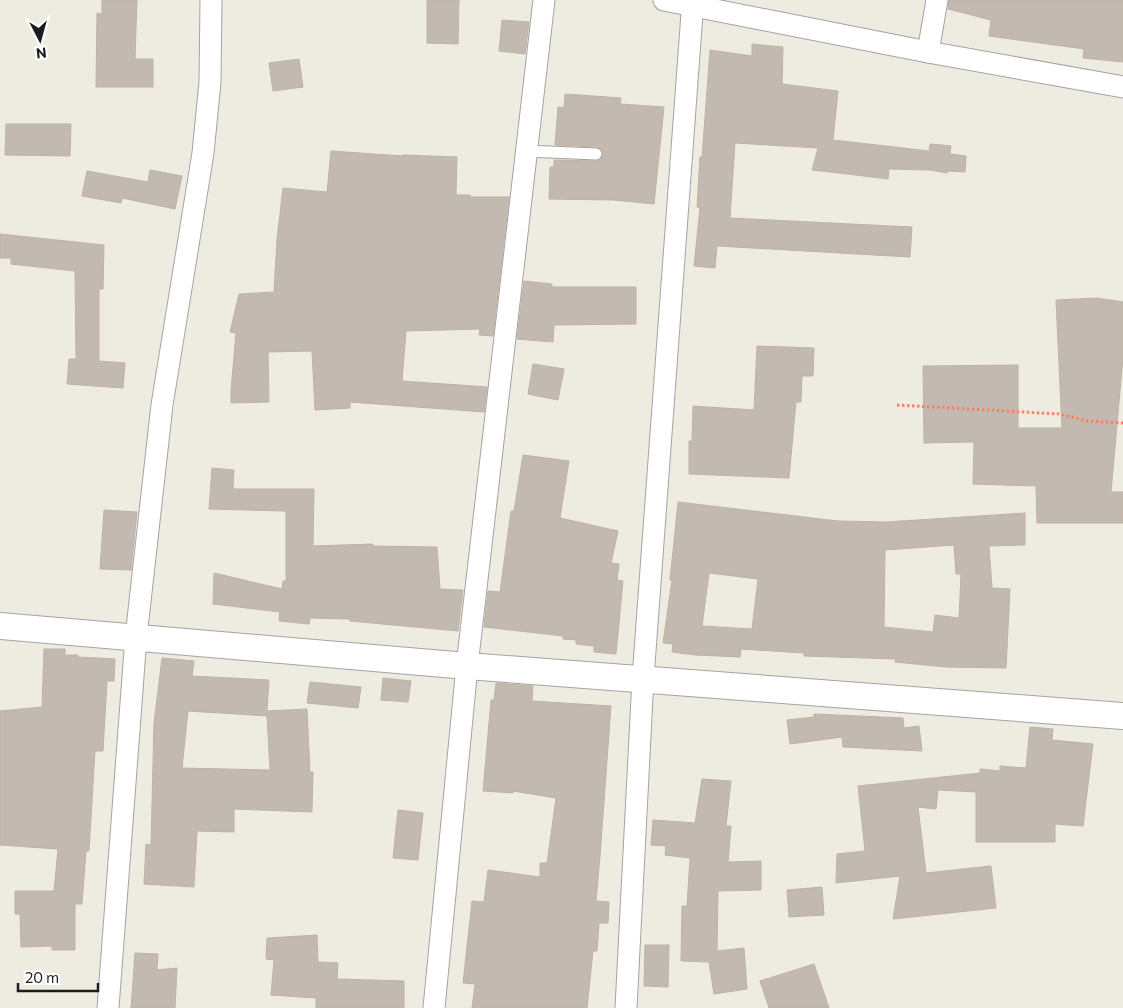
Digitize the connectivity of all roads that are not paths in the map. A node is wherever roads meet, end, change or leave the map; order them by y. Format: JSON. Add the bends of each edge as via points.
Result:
{"nodes":[{"id":1,"x":212,"y":0,"type":"edge"},
{"id":2,"x":544,"y":0,"type":"edge"},
{"id":3,"x":664,"y":0,"type":"edge"},
{"id":4,"x":937,"y":0,"type":"edge"},
{"id":5,"x":693,"y":3,"type":"edge"},
{"id":6,"x":928,"y":52,"type":"junction"},
{"id":7,"x":1123,"y":87,"type":"edge"},
{"id":8,"x":526,"y":151,"type":"junction"},
{"id":9,"x":596,"y":154,"type":"dead end"},
{"id":10,"x":0,"y":626,"type":"edge"},
{"id":11,"x":136,"y":637,"type":"junction"},
{"id":12,"x":467,"y":666,"type":"junction"},
{"id":13,"x":643,"y":678,"type":"junction"},
{"id":14,"x":1123,"y":716,"type":"edge"},
{"id":15,"x":108,"y":1008,"type":"edge"},
{"id":16,"x":434,"y":1008,"type":"edge"},
{"id":17,"x":626,"y":1008,"type":"edge"}],
"edges":[{"from":1,"to":11,"type":"street","via":[[210,82],[203,153],[162,405]]},
{"from":2,"to":8,"type":"street"},
{"from":3,"to":5,"type":"street"},
{"from":4,"to":6,"type":"street"},
{"from":5,"to":6,"type":"street"},
{"from":5,"to":13,"type":"street"},
{"from":6,"to":7,"type":"street"},
{"from":8,"to":9,"type":"lane"},
{"from":8,"to":12,"type":"street"},
{"from":10,"to":11,"type":"street"},
{"from":11,"to":12,"type":"street"},
{"from":11,"to":15,"type":"street"},
{"from":12,"to":13,"type":"street"},
{"from":12,"to":16,"type":"street"},
{"from":13,"to":14,"type":"street"},
{"from":13,"to":17,"type":"street"}]}
